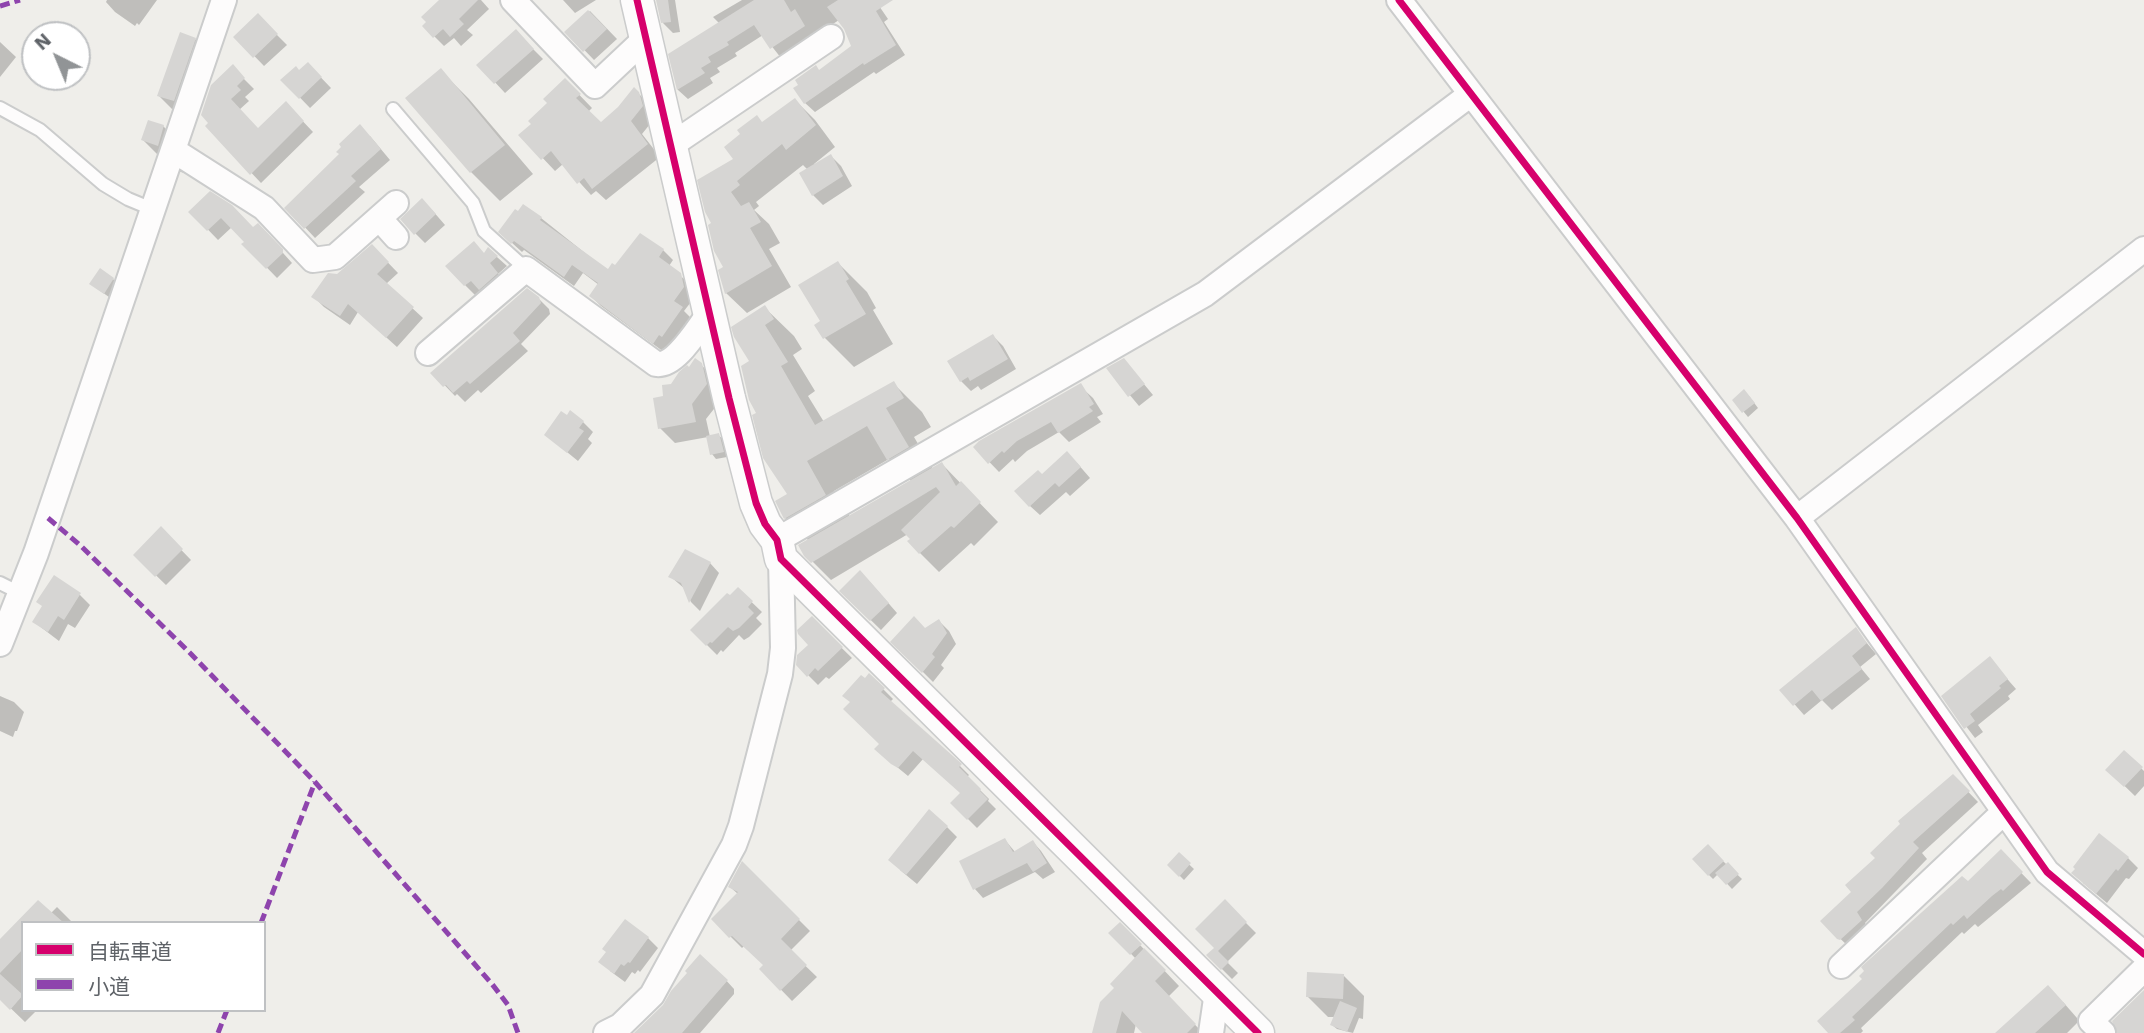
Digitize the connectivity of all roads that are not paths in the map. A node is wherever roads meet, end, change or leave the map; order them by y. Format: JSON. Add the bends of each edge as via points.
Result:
{"nodes":[{"id":1,"x":224,"y":0,"type":"edge"},
{"id":2,"x":513,"y":0,"type":"edge"},
{"id":3,"x":637,"y":0,"type":"edge"},
{"id":4,"x":1399,"y":0,"type":"edge"},
{"id":5,"x":831,"y":37,"type":"dead end"},
{"id":6,"x":646,"y":38,"type":"junction"},
{"id":7,"x":1471,"y":94,"type":"junction"},
{"id":8,"x":0,"y":108,"type":"edge"},
{"id":9,"x":393,"y":108,"type":"dead end"},
{"id":10,"x":670,"y":146,"type":"junction"},
{"id":11,"x":173,"y":150,"type":"junction"},
{"id":12,"x":152,"y":209,"type":"junction"},
{"id":13,"x":396,"y":237,"type":"dead end"},
{"id":14,"x":2144,"y":249,"type":"edge"},
{"id":15,"x":526,"y":269,"type":"junction"},
{"id":16,"x":709,"y":314,"type":"junction"},
{"id":17,"x":428,"y":354,"type":"dead end"},
{"id":18,"x":1797,"y":518,"type":"junction"},
{"id":19,"x":779,"y":550,"type":"junction"},
{"id":20,"x":10,"y":588,"type":"edge"},
{"id":21,"x":0,"y":644,"type":"edge"},
{"id":22,"x":2004,"y":812,"type":"junction"},
{"id":23,"x":2144,"y":954,"type":"edge"},
{"id":24,"x":1841,"y":966,"type":"dead end"},
{"id":25,"x":2144,"y":969,"type":"edge"},
{"id":26,"x":1216,"y":992,"type":"junction"},
{"id":27,"x":606,"y":1033,"type":"edge"},
{"id":28,"x":1211,"y":1033,"type":"edge"},
{"id":29,"x":1258,"y":1033,"type":"edge"},
{"id":30,"x":2103,"y":1033,"type":"edge"}],
"edges":[{"from":1,"to":11,"type":"street"},
{"from":2,"to":6,"type":"street","via":[[595,86]]},
{"from":3,"to":6,"type":"street"},
{"from":4,"to":7,"type":"street"},
{"from":5,"to":10,"type":"street"},
{"from":6,"to":10,"type":"street"},
{"from":7,"to":18,"type":"street"},
{"from":7,"to":19,"type":"street","via":[[1205,294]]},
{"from":8,"to":12,"type":"lane","via":[[40,130],[103,184]]},
{"from":9,"to":15,"type":"lane","via":[[473,203],[484,231]]},
{"from":10,"to":16,"type":"street"},
{"from":11,"to":12,"type":"street"},
{"from":11,"to":13,"type":"street","via":[[264,208],[313,260],[335,257],[388,211]]},
{"from":12,"to":20,"type":"street","via":[[36,553]]},
{"from":14,"to":18,"type":"street"},
{"from":15,"to":16,"type":"street","via":[[656,364],[674,360]]},
{"from":15,"to":17,"type":"street"},
{"from":16,"to":19,"type":"street","via":[[756,503]]},
{"from":18,"to":22,"type":"street"},
{"from":19,"to":26,"type":"street"},
{"from":19,"to":27,"type":"street","via":[[780,674],[741,826],[653,995]]},
{"from":20,"to":21,"type":"street"},
{"from":22,"to":23,"type":"street","via":[[2047,872]]},
{"from":22,"to":24,"type":"street"},
{"from":25,"to":30,"type":"street","via":[[2091,1021]]},
{"from":26,"to":28,"type":"street"},
{"from":26,"to":29,"type":"street"}]}
